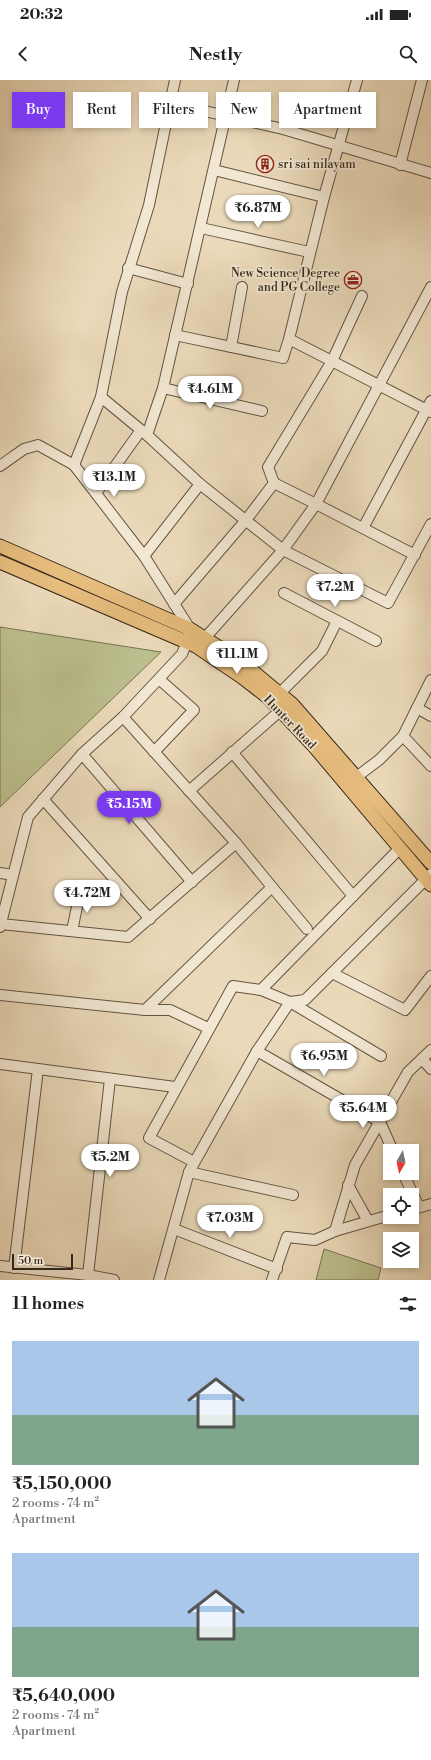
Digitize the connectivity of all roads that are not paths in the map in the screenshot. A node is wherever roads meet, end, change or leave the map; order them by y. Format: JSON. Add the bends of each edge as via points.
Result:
{"nodes":[{"id":1,"x":175,"y":80,"type":"edge"},
{"id":2,"x":234,"y":80,"type":"edge"},
{"id":3,"x":357,"y":80,"type":"edge"},
{"id":4,"x":422,"y":80,"type":"edge"},
{"id":5,"x":172,"y":92,"type":"edge"},
{"id":6,"x":231,"y":92,"type":"edge"},
{"id":7,"x":271,"y":126,"type":"edge"},
{"id":8,"x":165,"y":128,"type":"edge"},
{"id":9,"x":224,"y":128,"type":"edge"},
{"id":10,"x":338,"y":144,"type":"junction"},
{"id":11,"x":400,"y":165,"type":"junction"},
{"id":12,"x":214,"y":170,"type":"junction"},
{"id":13,"x":431,"y":173,"type":"edge"},
{"id":14,"x":324,"y":197,"type":"junction"},
{"id":15,"x":201,"y":228,"type":"junction"},
{"id":16,"x":309,"y":252,"type":"junction"},
{"id":17,"x":128,"y":268,"type":"junction"},
{"id":18,"x":188,"y":284,"type":"junction"},
{"id":19,"x":242,"y":287,"type":"dead end"},
{"id":20,"x":431,"y":287,"type":"edge"},
{"id":21,"x":362,"y":296,"type":"dead end"},
{"id":22,"x":175,"y":335,"type":"junction"},
{"id":23,"x":289,"y":339,"type":"junction"},
{"id":24,"x":230,"y":347,"type":"junction"},
{"id":25,"x":332,"y":361,"type":"junction"},
{"id":26,"x":380,"y":386,"type":"junction"},
{"id":27,"x":163,"y":388,"type":"junction"},
{"id":28,"x":101,"y":397,"type":"junction"},
{"id":29,"x":430,"y":408,"type":"edge"},
{"id":30,"x":262,"y":411,"type":"dead end"},
{"id":31,"x":144,"y":432,"type":"junction"},
{"id":32,"x":74,"y":465,"type":"junction"},
{"id":33,"x":0,"y":466,"type":"edge"},
{"id":34,"x":274,"y":483,"type":"junction"},
{"id":35,"x":200,"y":484,"type":"junction"},
{"id":36,"x":96,"y":493,"type":"junction"},
{"id":37,"x":316,"y":504,"type":"junction"},
{"id":38,"x":246,"y":520,"type":"junction"},
{"id":39,"x":431,"y":524,"type":"edge"},
{"id":40,"x":363,"y":528,"type":"junction"},
{"id":41,"x":0,"y":546,"type":"edge"},
{"id":42,"x":283,"y":550,"type":"junction"},
{"id":43,"x":415,"y":555,"type":"junction"},
{"id":44,"x":144,"y":556,"type":"junction"},
{"id":45,"x":0,"y":562,"type":"edge"},
{"id":46,"x":284,"y":593,"type":"dead end"},
{"id":47,"x":174,"y":604,"type":"junction"},
{"id":48,"x":337,"y":621,"type":"junction"},
{"id":49,"x":189,"y":636,"type":"junction"},
{"id":50,"x":205,"y":638,"type":"junction"},
{"id":51,"x":376,"y":641,"type":"dead end"},
{"id":52,"x":159,"y":679,"type":"junction"},
{"id":53,"x":431,"y":680,"type":"edge"},
{"id":54,"x":280,"y":693,"type":"junction"},
{"id":55,"x":417,"y":708,"type":"junction"},
{"id":56,"x":281,"y":710,"type":"junction"},
{"id":57,"x":431,"y":716,"type":"edge"},
{"id":58,"x":123,"y":717,"type":"junction"},
{"id":59,"x":403,"y":736,"type":"junction"},
{"id":60,"x":154,"y":752,"type":"junction"},
{"id":61,"x":232,"y":752,"type":"junction"},
{"id":62,"x":82,"y":754,"type":"junction"},
{"id":63,"x":431,"y":766,"type":"edge"},
{"id":64,"x":357,"y":785,"type":"junction"},
{"id":65,"x":189,"y":791,"type":"junction"},
{"id":66,"x":43,"y":799,"type":"junction"},
{"id":67,"x":236,"y":843,"type":"junction"},
{"id":68,"x":400,"y":848,"type":"junction"},
{"id":69,"x":430,"y":859,"type":"edge"},
{"id":70,"x":0,"y":873,"type":"edge"},
{"id":71,"x":13,"y":875,"type":"junction"},
{"id":72,"x":429,"y":879,"type":"edge"},
{"id":73,"x":192,"y":882,"type":"junction"},
{"id":74,"x":272,"y":887,"type":"junction"},
{"id":75,"x":80,"y":892,"type":"dead end"},
{"id":76,"x":353,"y":896,"type":"junction"},
{"id":77,"x":150,"y":918,"type":"junction"},
{"id":78,"x":0,"y":926,"type":"edge"},
{"id":79,"x":307,"y":929,"type":"dead end"},
{"id":80,"x":72,"y":931,"type":"junction"},
{"id":81,"x":332,"y":973,"type":"junction"},
{"id":82,"x":431,"y":976,"type":"edge"},
{"id":83,"x":261,"y":990,"type":"junction"},
{"id":84,"x":0,"y":994,"type":"edge"},
{"id":85,"x":290,"y":1002,"type":"junction"},
{"id":86,"x":145,"y":1010,"type":"junction"},
{"id":87,"x":208,"y":1028,"type":"junction"},
{"id":88,"x":431,"y":1050,"type":"edge"},
{"id":89,"x":257,"y":1051,"type":"junction"},
{"id":90,"x":381,"y":1056,"type":"dead end"},
{"id":91,"x":422,"y":1059,"type":"junction"},
{"id":92,"x":0,"y":1064,"type":"edge"},
{"id":93,"x":38,"y":1069,"type":"junction"},
{"id":94,"x":431,"y":1070,"type":"edge"},
{"id":95,"x":110,"y":1079,"type":"junction"},
{"id":96,"x":175,"y":1087,"type":"junction"},
{"id":97,"x":380,"y":1122,"type":"junction"},
{"id":98,"x":390,"y":1144,"type":"edge"},
{"id":99,"x":194,"y":1162,"type":"junction"},
{"id":100,"x":189,"y":1172,"type":"junction"},
{"id":101,"x":407,"y":1180,"type":"edge"},
{"id":102,"x":348,"y":1185,"type":"junction"},
{"id":103,"x":293,"y":1195,"type":"dead end"},
{"id":104,"x":424,"y":1207,"type":"edge"},
{"id":105,"x":383,"y":1217,"type":"edge"},
{"id":106,"x":368,"y":1221,"type":"junction"},
{"id":107,"x":174,"y":1230,"type":"junction"},
{"id":108,"x":335,"y":1231,"type":"junction"},
{"id":109,"x":0,"y":1266,"type":"edge"},
{"id":110,"x":14,"y":1268,"type":"junction"},
{"id":111,"x":277,"y":1269,"type":"junction"},
{"id":112,"x":88,"y":1275,"type":"junction"},
{"id":113,"x":114,"y":1280,"type":"edge"},
{"id":114,"x":159,"y":1280,"type":"edge"},
{"id":115,"x":272,"y":1280,"type":"edge"}],
"edges":[{"from":1,"to":5,"type":"street"},
{"from":2,"to":6,"type":"street"},
{"from":3,"to":10,"type":"street"},
{"from":4,"to":11,"type":"street"},
{"from":7,"to":10,"type":"street"},
{"from":8,"to":17,"type":"street","via":[[149,205]]},
{"from":9,"to":12,"type":"street"},
{"from":10,"to":11,"type":"street"},
{"from":10,"to":14,"type":"street"},
{"from":11,"to":13,"type":"street"},
{"from":12,"to":14,"type":"street"},
{"from":12,"to":15,"type":"street"},
{"from":14,"to":16,"type":"street"},
{"from":15,"to":16,"type":"street"},
{"from":15,"to":18,"type":"street"},
{"from":16,"to":23,"type":"street"},
{"from":17,"to":18,"type":"street"},
{"from":17,"to":28,"type":"street"},
{"from":18,"to":22,"type":"street"},
{"from":19,"to":24,"type":"street"},
{"from":20,"to":26,"type":"street"},
{"from":21,"to":25,"type":"street"},
{"from":22,"to":24,"type":"street"},
{"from":22,"to":27,"type":"street"},
{"from":23,"to":24,"type":"street","via":[[283,358]]},
{"from":23,"to":25,"type":"street"},
{"from":25,"to":26,"type":"street"},
{"from":25,"to":34,"type":"street","via":[[268,467]]},
{"from":26,"to":29,"type":"street"},
{"from":26,"to":37,"type":"street"},
{"from":27,"to":30,"type":"street"},
{"from":27,"to":31,"type":"street"},
{"from":28,"to":31,"type":"street"},
{"from":28,"to":32,"type":"street"},
{"from":29,"to":40,"type":"street"},
{"from":31,"to":35,"type":"street"},
{"from":31,"to":36,"type":"street"},
{"from":32,"to":33,"type":"street","via":[[38,446],[24,449]]},
{"from":32,"to":36,"type":"street"},
{"from":34,"to":37,"type":"street"},
{"from":34,"to":38,"type":"street"},
{"from":35,"to":38,"type":"street"},
{"from":35,"to":44,"type":"street"},
{"from":36,"to":44,"type":"street"},
{"from":37,"to":40,"type":"street"},
{"from":37,"to":42,"type":"street"},
{"from":38,"to":42,"type":"street"},
{"from":38,"to":47,"type":"street"},
{"from":39,"to":43,"type":"street"},
{"from":40,"to":43,"type":"street"},
{"from":41,"to":49,"type":"main road","name":"Hunter Road"},
{"from":42,"to":43,"type":"street","via":[[388,603]]},
{"from":42,"to":50,"type":"street"},
{"from":44,"to":47,"type":"street"},
{"from":45,"to":49,"type":"main road","name":"Hunter Road"},
{"from":46,"to":48,"type":"street"},
{"from":47,"to":49,"type":"street"},
{"from":48,"to":51,"type":"street"},
{"from":48,"to":54,"type":"street","via":[[322,651]]},
{"from":49,"to":50,"type":"main road","name":"Hunter Road"},
{"from":49,"to":52,"type":"street","via":[[182,654]]},
{"from":49,"to":56,"type":"main road","name":"Hunter Road"},
{"from":50,"to":54,"type":"main road","name":"Hunter Road","via":[[239,660]]},
{"from":52,"to":58,"type":"street"},
{"from":52,"to":60,"type":"street","via":[[194,710]]},
{"from":53,"to":55,"type":"street"},
{"from":54,"to":64,"type":"main road","name":"Hunter Road","via":[[304,717]]},
{"from":55,"to":57,"type":"street"},
{"from":55,"to":59,"type":"street"},
{"from":56,"to":61,"type":"street"},
{"from":56,"to":64,"type":"main road","name":"Hunter Road"},
{"from":58,"to":60,"type":"street"},
{"from":58,"to":62,"type":"street"},
{"from":59,"to":63,"type":"street"},
{"from":59,"to":64,"type":"street"},
{"from":60,"to":65,"type":"street"},
{"from":61,"to":65,"type":"street"},
{"from":61,"to":76,"type":"street"},
{"from":62,"to":66,"type":"street"},
{"from":62,"to":73,"type":"street"},
{"from":64,"to":68,"type":"main road","name":"Hunter Road"},
{"from":64,"to":69,"type":"main road","name":"Hunter Road"},
{"from":65,"to":67,"type":"street"},
{"from":66,"to":71,"type":"street","via":[[28,818]]},
{"from":66,"to":77,"type":"street"},
{"from":67,"to":73,"type":"street"},
{"from":67,"to":74,"type":"street"},
{"from":68,"to":72,"type":"main road","name":"Hunter Road"},
{"from":68,"to":76,"type":"street"},
{"from":70,"to":71,"type":"street"},
{"from":71,"to":78,"type":"street"},
{"from":72,"to":81,"type":"street"},
{"from":73,"to":77,"type":"street"},
{"from":74,"to":79,"type":"street"},
{"from":74,"to":86,"type":"street"},
{"from":75,"to":80,"type":"street"},
{"from":76,"to":83,"type":"street"},
{"from":77,"to":80,"type":"street","via":[[128,937]]},
{"from":78,"to":80,"type":"street"},
{"from":81,"to":82,"type":"street","via":[[405,1010]]},
{"from":81,"to":85,"type":"street","via":[[305,1000]]},
{"from":83,"to":85,"type":"street"},
{"from":83,"to":87,"type":"street","via":[[233,986]]},
{"from":84,"to":86,"type":"street"},
{"from":85,"to":89,"type":"street"},
{"from":85,"to":90,"type":"street"},
{"from":86,"to":87,"type":"street","via":[[170,1010]]},
{"from":87,"to":96,"type":"street"},
{"from":88,"to":91,"type":"street"},
{"from":89,"to":97,"type":"street"},
{"from":89,"to":99,"type":"street"},
{"from":91,"to":94,"type":"street"},
{"from":91,"to":97,"type":"street","via":[[408,1072]]},
{"from":92,"to":93,"type":"street"},
{"from":93,"to":95,"type":"street"},
{"from":93,"to":110,"type":"street"},
{"from":95,"to":96,"type":"street"},
{"from":95,"to":112,"type":"street"},
{"from":96,"to":99,"type":"street","via":[[149,1138]]},
{"from":97,"to":98,"type":"street"},
{"from":97,"to":102,"type":"street","via":[[355,1165]]},
{"from":99,"to":100,"type":"street"},
{"from":100,"to":103,"type":"street"},
{"from":100,"to":107,"type":"street"},
{"from":101,"to":104,"type":"street"},
{"from":102,"to":106,"type":"street"},
{"from":102,"to":108,"type":"street"},
{"from":105,"to":106,"type":"street"},
{"from":106,"to":108,"type":"street"},
{"from":107,"to":111,"type":"street"},
{"from":107,"to":114,"type":"street"},
{"from":108,"to":111,"type":"street","via":[[315,1240],[287,1237]]},
{"from":109,"to":110,"type":"street"},
{"from":110,"to":112,"type":"street"},
{"from":111,"to":115,"type":"street"},
{"from":112,"to":113,"type":"street"}]}
